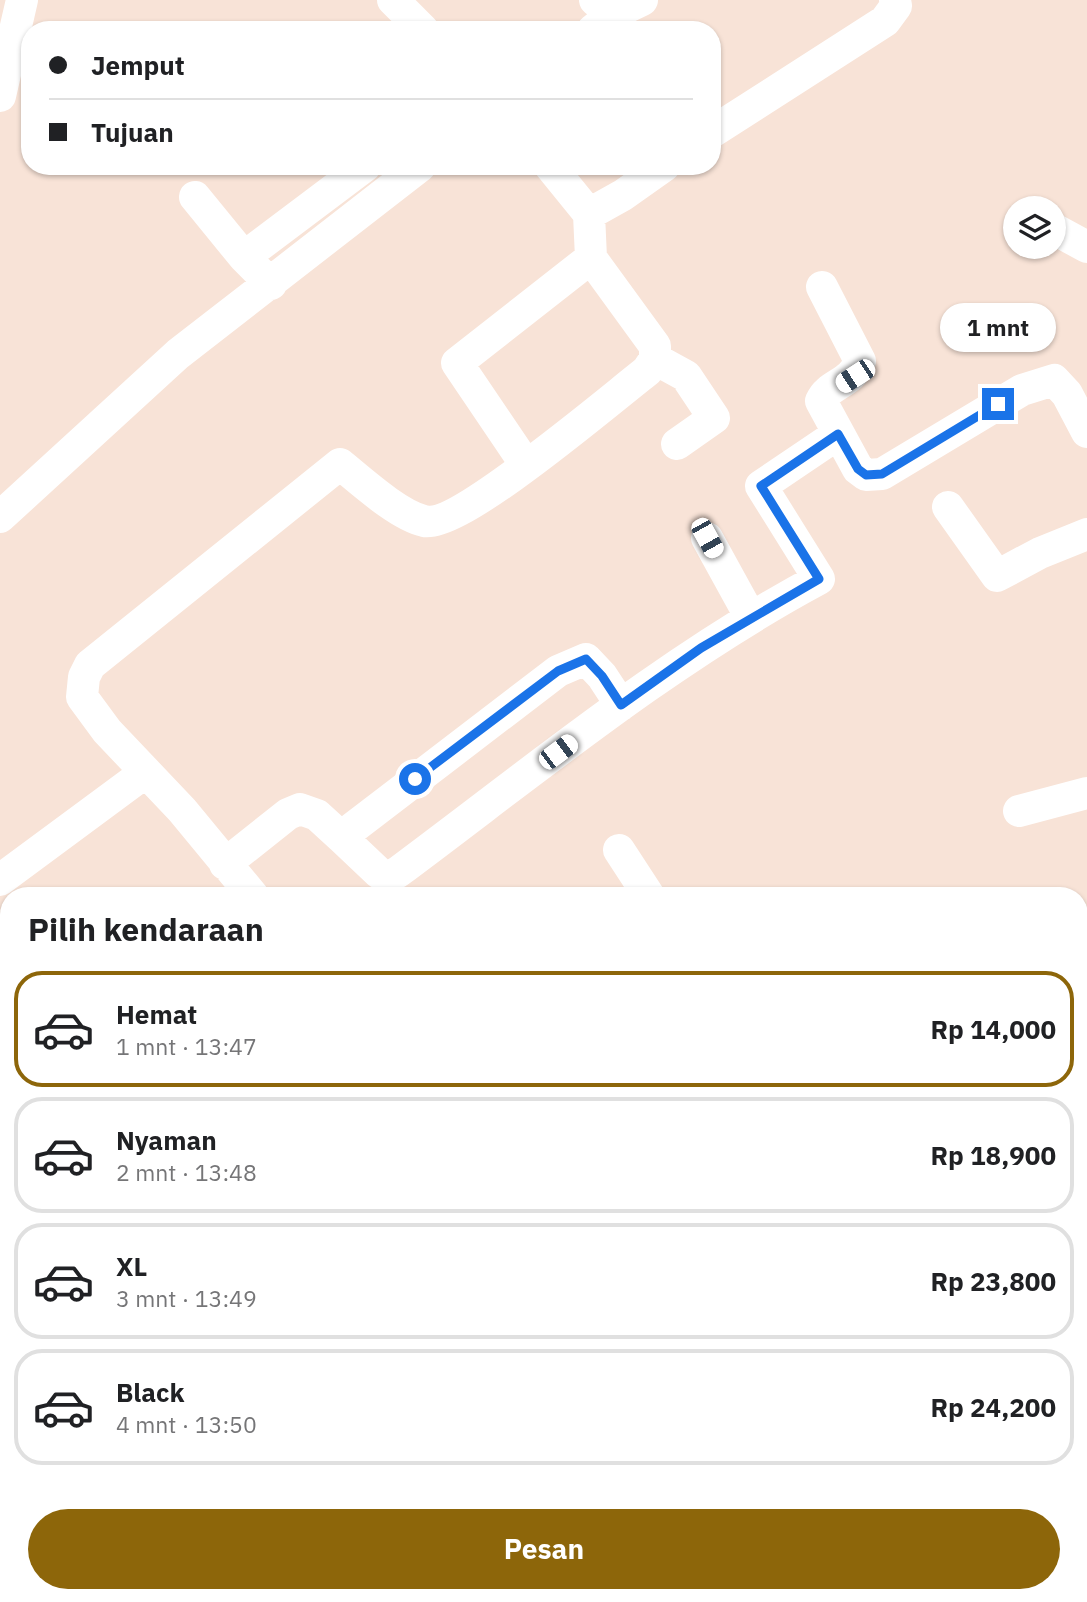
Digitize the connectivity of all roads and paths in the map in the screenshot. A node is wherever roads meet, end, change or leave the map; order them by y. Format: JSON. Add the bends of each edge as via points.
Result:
{"nodes":[{"id":1,"x":393,"y":0,"type":"edge"},
{"id":2,"x":642,"y":0,"type":"edge"},
{"id":3,"x":895,"y":0,"type":"edge"},
{"id":4,"x":16,"y":1,"type":"edge"},
{"id":5,"x":604,"y":11,"type":"edge"},
{"id":6,"x":414,"y":21,"type":"edge"},
{"id":7,"x":0,"y":96,"type":"edge"},
{"id":8,"x":721,"y":126,"type":"edge"},
{"id":9,"x":353,"y":175,"type":"edge"},
{"id":10,"x":409,"y":175,"type":"edge"},
{"id":11,"x":557,"y":175,"type":"edge"},
{"id":12,"x":651,"y":175,"type":"edge"},
{"id":13,"x":195,"y":197,"type":"dead end"},
{"id":14,"x":589,"y":214,"type":"junction"},
{"id":15,"x":1066,"y":236,"type":"edge"},
{"id":16,"x":1087,"y":247,"type":"edge"},
{"id":17,"x":244,"y":257,"type":"junction"},
{"id":18,"x":591,"y":258,"type":"junction"},
{"id":19,"x":271,"y":284,"type":"junction"},
{"id":20,"x":822,"y":288,"type":"dead end"},
{"id":21,"x":655,"y":359,"type":"junction"},
{"id":22,"x":1087,"y":432,"type":"edge"},
{"id":23,"x":838,"y":434,"type":"junction"},
{"id":24,"x":677,"y":444,"type":"dead end"},
{"id":25,"x":526,"y":465,"type":"junction"},
{"id":26,"x":947,"y":506,"type":"dead end"},
{"id":27,"x":0,"y":517,"type":"edge"},
{"id":28,"x":1087,"y":534,"type":"edge"},
{"id":29,"x":707,"y":538,"type":"dead end"},
{"id":30,"x":751,"y":618,"type":"junction"},
{"id":31,"x":621,"y":705,"type":"junction"},
{"id":32,"x":146,"y":772,"type":"junction"},
{"id":33,"x":1087,"y":793,"type":"edge"},
{"id":34,"x":1018,"y":811,"type":"dead end"},
{"id":35,"x":341,"y":837,"type":"junction"},
{"id":36,"x":619,"y":850,"type":"dead end"},
{"id":37,"x":225,"y":863,"type":"junction"},
{"id":38,"x":0,"y":880,"type":"edge"},
{"id":39,"x":245,"y":887,"type":"edge"},
{"id":40,"x":643,"y":887,"type":"edge"}],
"edges":[{"from":1,"to":6,"type":"street"},
{"from":2,"to":5,"type":"street"},
{"from":3,"to":8,"type":"street","via":[[896,6],[885,20]]},
{"from":4,"to":7,"type":"street"},
{"from":9,"to":17,"type":"street"},
{"from":10,"to":19,"type":"street"},
{"from":11,"to":14,"type":"street"},
{"from":12,"to":14,"type":"street"},
{"from":13,"to":17,"type":"street"},
{"from":14,"to":18,"type":"street"},
{"from":15,"to":16,"type":"street"},
{"from":17,"to":19,"type":"street"},
{"from":18,"to":21,"type":"street","via":[[654,346]]},
{"from":18,"to":25,"type":"street","via":[[457,363]]},
{"from":19,"to":27,"type":"street","via":[[131,394]]},
{"from":20,"to":23,"type":"street","via":[[860,361],[855,376],[824,393],[821,401]]},
{"from":21,"to":24,"type":"street","via":[[686,376],[714,418]]},
{"from":21,"to":25,"type":"street","via":[[647,371]]},
{"from":22,"to":23,"type":"street","via":[[1054,380],[1022,390],[882,474],[866,475],[858,469]]},
{"from":23,"to":30,"type":"street","via":[[761,486],[819,579]]},
{"from":25,"to":32,"type":"street","via":[[487,495],[447,517],[426,522],[340,464],[90,665],[82,697]]},
{"from":26,"to":28,"type":"street","via":[[997,576]]},
{"from":29,"to":30,"type":"street"},
{"from":30,"to":31,"type":"street"},
{"from":31,"to":35,"type":"street","via":[[389,877]]},
{"from":31,"to":35,"type":"street","via":[[586,659],[573,663]]},
{"from":32,"to":37,"type":"street"},
{"from":32,"to":38,"type":"street"},
{"from":33,"to":34,"type":"street"},
{"from":35,"to":37,"type":"street","via":[[317,815],[300,809]]},
{"from":36,"to":40,"type":"street"},
{"from":37,"to":39,"type":"street"}]}
